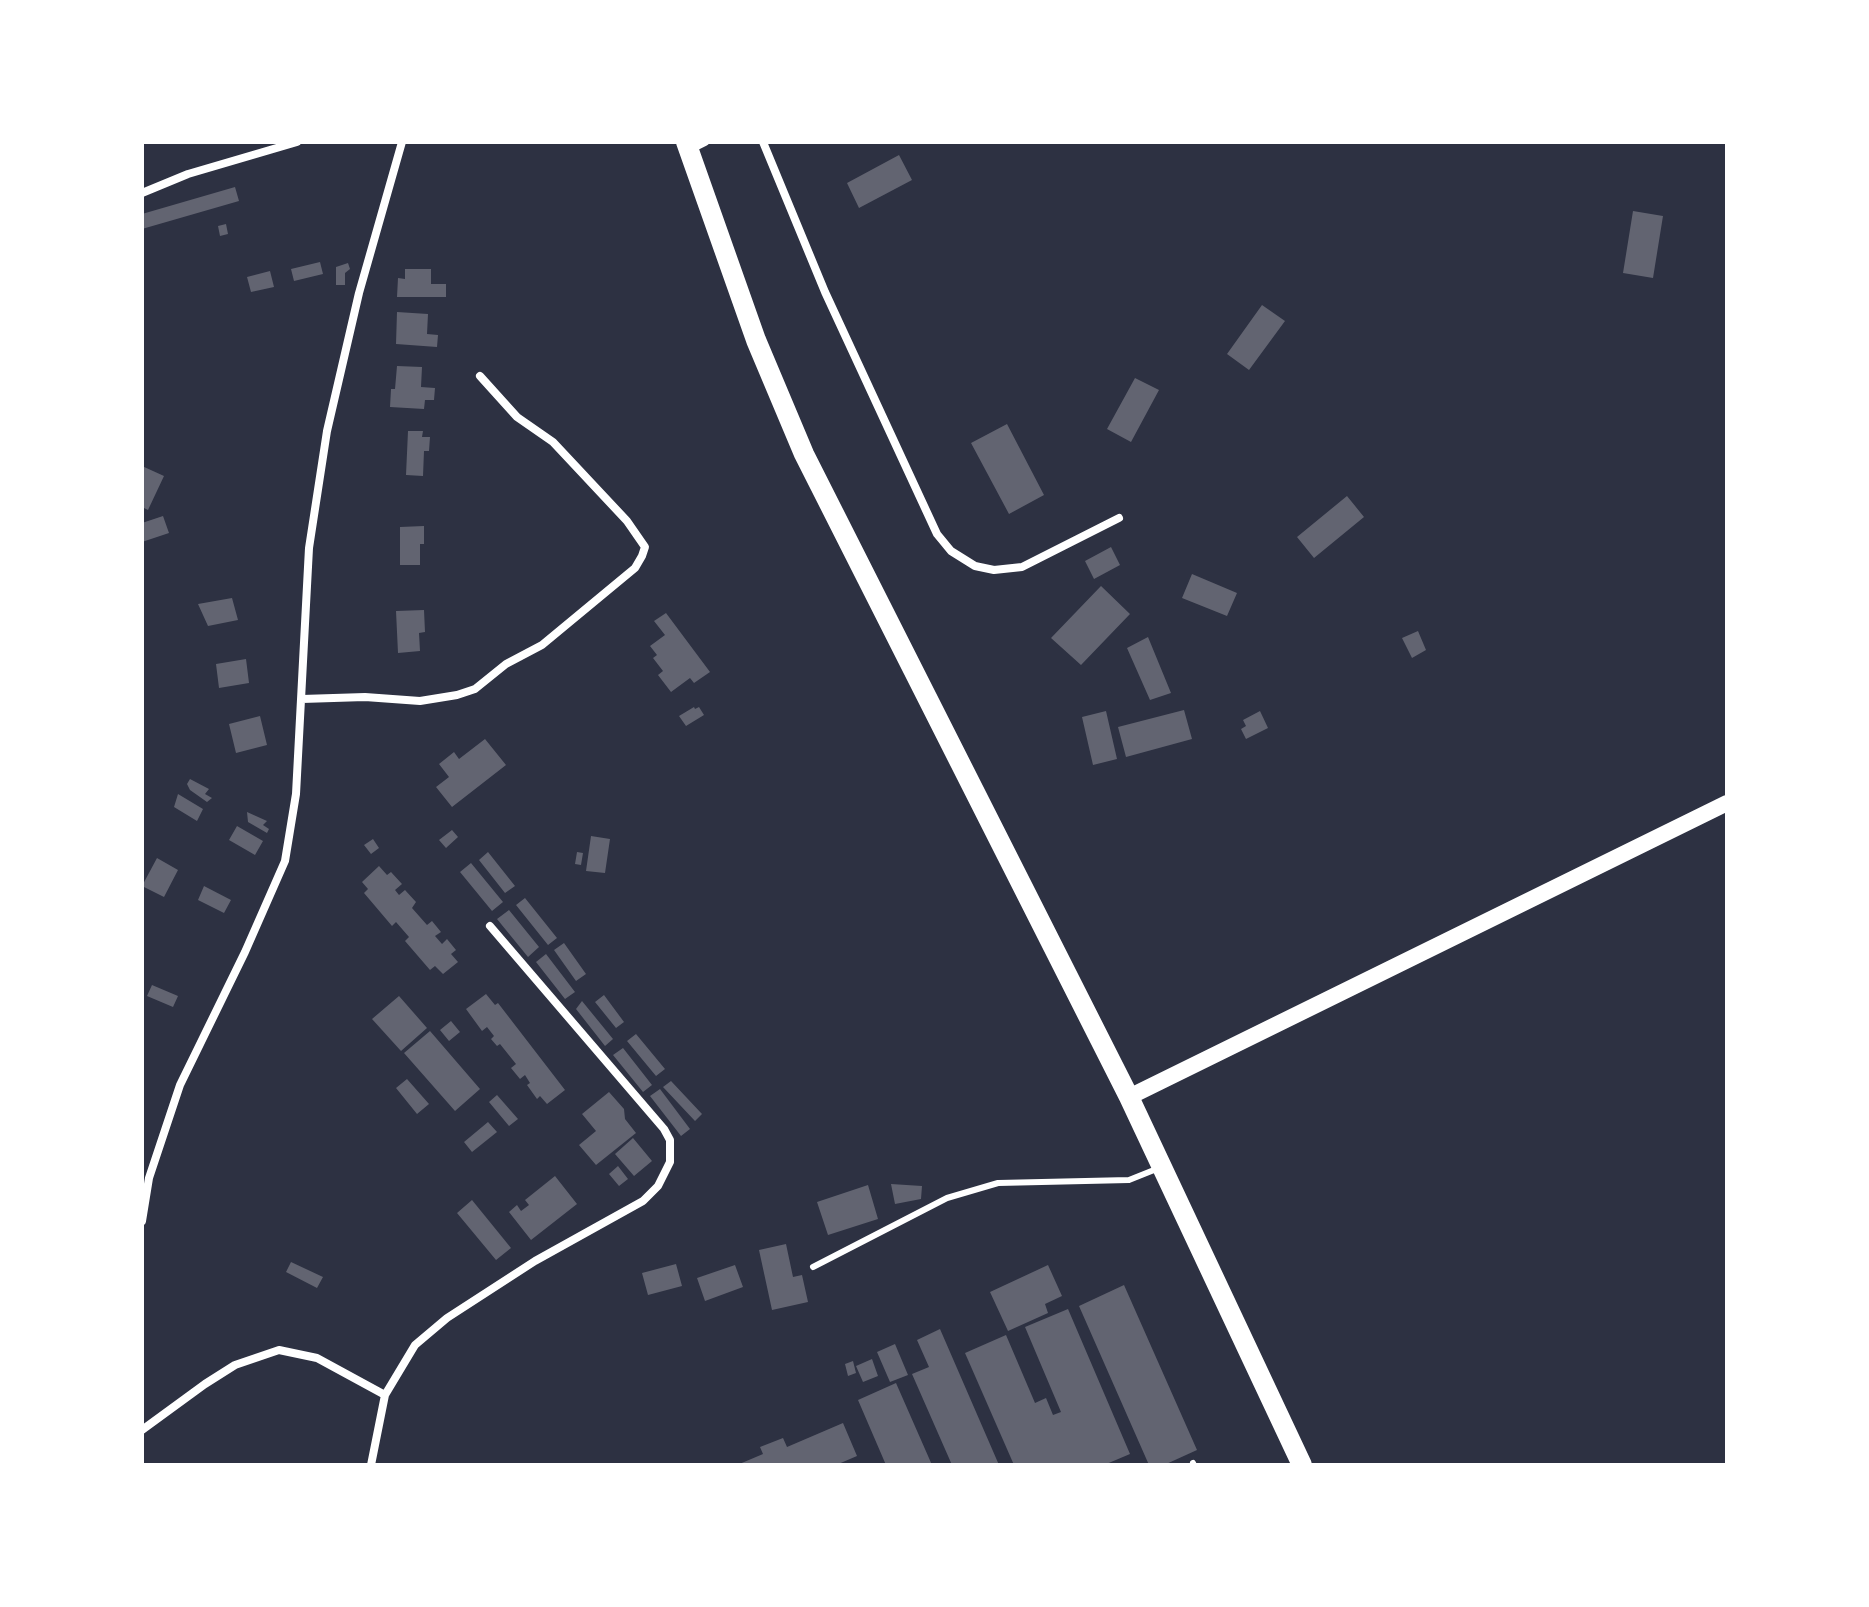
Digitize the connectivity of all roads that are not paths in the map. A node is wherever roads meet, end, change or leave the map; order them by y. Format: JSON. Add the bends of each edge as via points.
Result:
{"nodes":[{"id":1,"x":297,"y":142,"type":"edge"},
{"id":2,"x":402,"y":142,"type":"edge"},
{"id":3,"x":763,"y":142,"type":"edge"},
{"id":4,"x":693,"y":145,"type":"edge"},
{"id":5,"x":142,"y":193,"type":"edge"},
{"id":6,"x":480,"y":376,"type":"dead end"},
{"id":7,"x":1119,"y":518,"type":"dead end"},
{"id":8,"x":302,"y":699,"type":"junction"},
{"id":9,"x":1727,"y":803,"type":"edge"},
{"id":10,"x":490,"y":926,"type":"dead end"},
{"id":11,"x":1129,"y":1097,"type":"junction"},
{"id":12,"x":1162,"y":1167,"type":"junction"},
{"id":13,"x":145,"y":1178,"type":"edge"},
{"id":14,"x":142,"y":1221,"type":"edge"},
{"id":15,"x":813,"y":1267,"type":"dead end"},
{"id":16,"x":385,"y":1395,"type":"junction"},
{"id":17,"x":142,"y":1430,"type":"edge"},
{"id":18,"x":371,"y":1465,"type":"edge"},
{"id":19,"x":1302,"y":1465,"type":"edge"}],
"edges":[{"from":1,"to":5,"type":"street"},
{"from":2,"to":8,"type":"street","via":[[327,431],[309,548]]},
{"from":3,"to":7,"type":"street","via":[[825,292],[937,534],[951,551],[975,566],[1022,567]]},
{"from":4,"to":11,"type":"highway","via":[[756,340],[804,454]]},
{"from":6,"to":8,"type":"street","via":[[517,417],[553,442],[627,521],[645,547],[642,556],[635,568],[542,645],[475,689],[420,701]]},
{"from":8,"to":13,"type":"street","via":[[285,861],[180,1085]]},
{"from":9,"to":11,"type":"main road"},
{"from":10,"to":16,"type":"street","via":[[664,1129],[670,1162],[643,1201],[447,1318],[415,1345]]},
{"from":11,"to":12,"type":"highway"},
{"from":12,"to":15,"type":"lane","via":[[1129,1180],[998,1183],[947,1198]]},
{"from":12,"to":19,"type":"highway"},
{"from":13,"to":14,"type":"street"},
{"from":16,"to":17,"type":"street","via":[[317,1358],[279,1350],[235,1365]]},
{"from":16,"to":18,"type":"street"}]}
